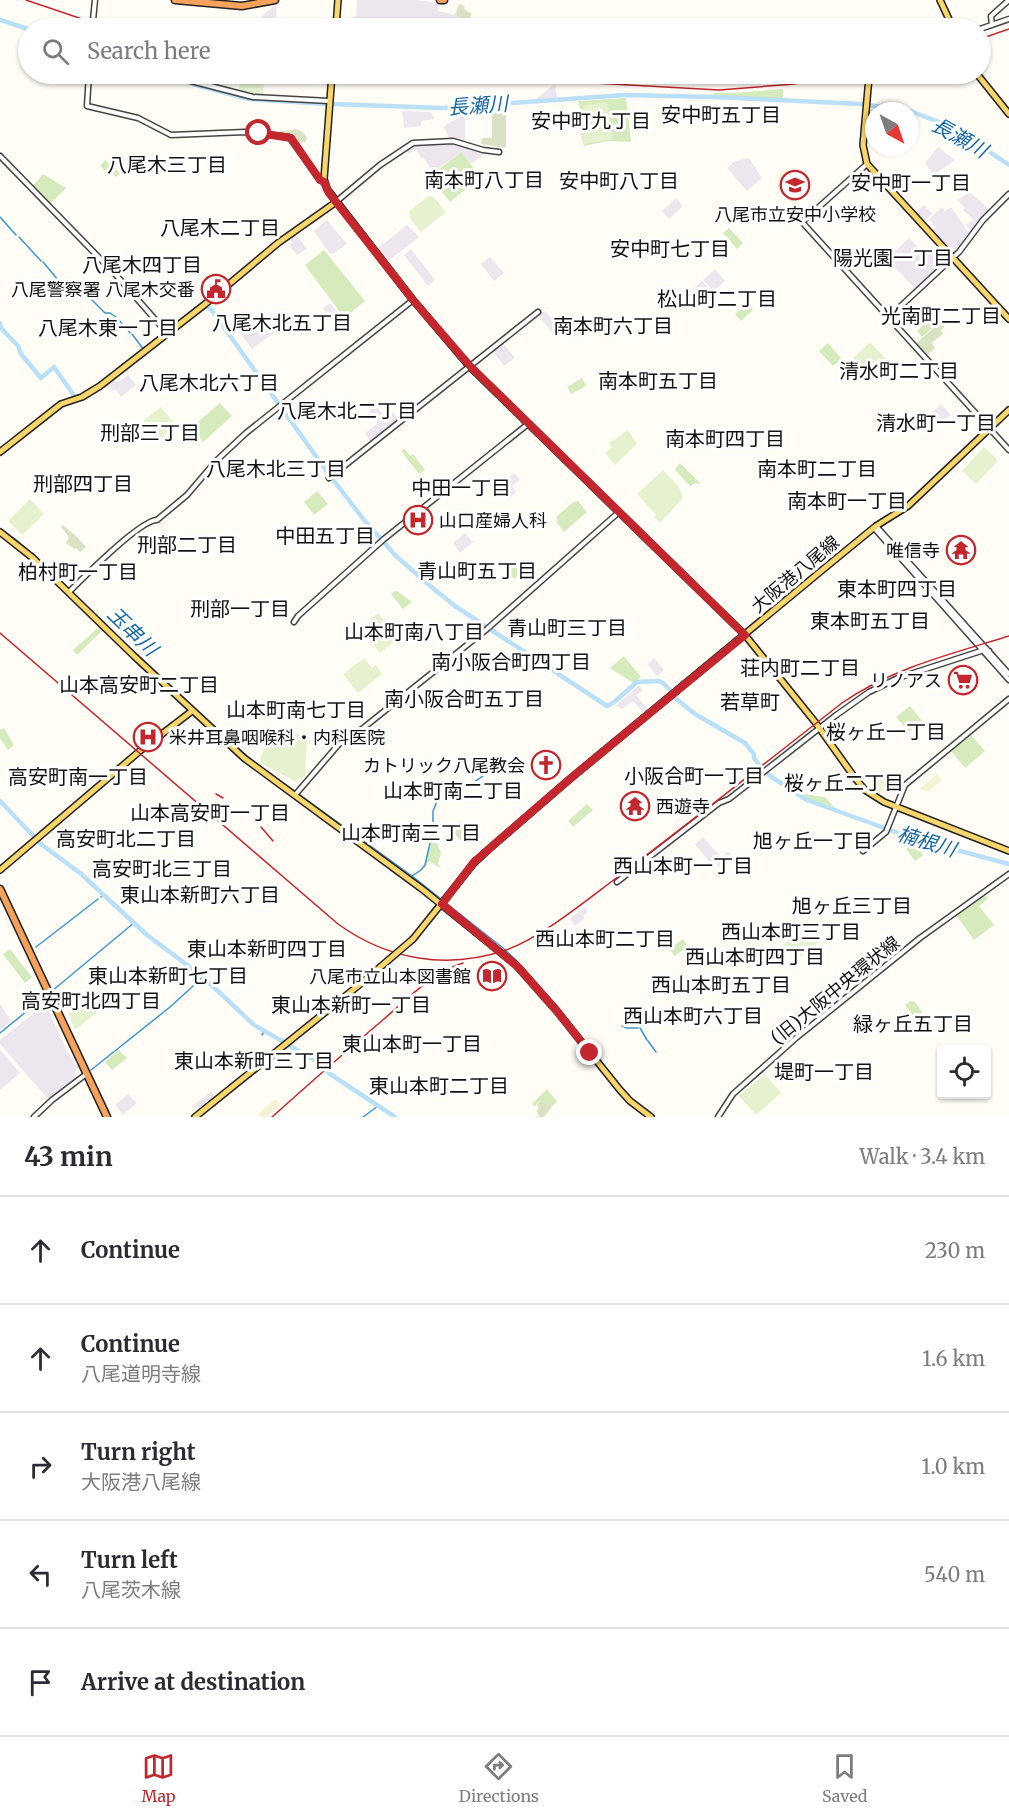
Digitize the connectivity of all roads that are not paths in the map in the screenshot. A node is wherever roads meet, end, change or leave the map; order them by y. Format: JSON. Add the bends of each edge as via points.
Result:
{"nodes":[{"id":1,"x":95,"y":0,"type":"edge"},
{"id":2,"x":175,"y":0,"type":"edge"},
{"id":3,"x":275,"y":0,"type":"edge"},
{"id":4,"x":338,"y":0,"type":"edge"},
{"id":5,"x":940,"y":0,"type":"edge"},
{"id":6,"x":1009,"y":0,"type":"edge"},
{"id":7,"x":93,"y":18,"type":"edge"},
{"id":8,"x":337,"y":18,"type":"edge"},
{"id":9,"x":948,"y":18,"type":"edge"},
{"id":10,"x":1009,"y":19,"type":"edge"},
{"id":11,"x":992,"y":25,"type":"joint"},
{"id":12,"x":88,"y":84,"type":"edge"},
{"id":13,"x":203,"y":84,"type":"edge"},
{"id":14,"x":331,"y":84,"type":"edge"},
{"id":15,"x":868,"y":84,"type":"edge"},
{"id":16,"x":985,"y":84,"type":"edge"},
{"id":17,"x":330,"y":101,"type":"junction"},
{"id":18,"x":1009,"y":114,"type":"edge"},
{"id":19,"x":499,"y":152,"type":"dead end"},
{"id":20,"x":0,"y":156,"type":"edge"},
{"id":21,"x":867,"y":164,"type":"junction"},
{"id":22,"x":324,"y":182,"type":"junction"},
{"id":23,"x":1009,"y":194,"type":"edge"},
{"id":24,"x":336,"y":202,"type":"junction"},
{"id":25,"x":953,"y":258,"type":"junction"},
{"id":26,"x":413,"y":300,"type":"junction"},
{"id":27,"x":538,"y":312,"type":"dead end"},
{"id":28,"x":889,"y":317,"type":"junction"},
{"id":29,"x":1009,"y":319,"type":"edge"},
{"id":30,"x":168,"y":334,"type":"junction"},
{"id":31,"x":470,"y":366,"type":"junction"},
{"id":32,"x":1009,"y":410,"type":"edge"},
{"id":33,"x":528,"y":423,"type":"junction"},
{"id":34,"x":990,"y":429,"type":"junction"},
{"id":35,"x":1009,"y":450,"type":"edge"},
{"id":36,"x":0,"y":452,"type":"edge"},
{"id":37,"x":330,"y":476,"type":"dead end"},
{"id":38,"x":619,"y":512,"type":"junction"},
{"id":39,"x":875,"y":527,"type":"junction"},
{"id":40,"x":0,"y":532,"type":"edge"},
{"id":41,"x":70,"y":591,"type":"junction"},
{"id":42,"x":294,"y":622,"type":"dead end"},
{"id":43,"x":745,"y":635,"type":"junction"},
{"id":44,"x":987,"y":651,"type":"junction"},
{"id":45,"x":1009,"y":663,"type":"edge"},
{"id":46,"x":1002,"y":665,"type":"junction"},
{"id":47,"x":1009,"y":674,"type":"edge"},
{"id":48,"x":1009,"y":680,"type":"edge"},
{"id":49,"x":1009,"y":699,"type":"edge"},
{"id":50,"x":192,"y":711,"type":"junction"},
{"id":51,"x":819,"y":728,"type":"junction"},
{"id":52,"x":296,"y":794,"type":"junction"},
{"id":53,"x":897,"y":807,"type":"junction"},
{"id":54,"x":863,"y":851,"type":"dead end"},
{"id":55,"x":1009,"y":851,"type":"edge"},
{"id":56,"x":0,"y":870,"type":"edge"},
{"id":57,"x":1009,"y":874,"type":"edge"},
{"id":58,"x":617,"y":882,"type":"dead end"},
{"id":59,"x":0,"y":890,"type":"edge"},
{"id":60,"x":0,"y":898,"type":"edge"},
{"id":61,"x":443,"y":902,"type":"junction"},
{"id":62,"x":85,"y":1076,"type":"junction"},
{"id":63,"x":106,"y":1114,"type":"edge"},
{"id":64,"x":34,"y":1117,"type":"edge"},
{"id":65,"x":195,"y":1117,"type":"edge"},
{"id":66,"x":651,"y":1117,"type":"edge"},
{"id":67,"x":718,"y":1117,"type":"edge"}],
"edges":[{"from":1,"to":7,"type":"street"},
{"from":2,"to":3,"type":"highway","via":[[242,6]]},
{"from":4,"to":8,"type":"main road"},
{"from":5,"to":9,"type":"main road"},
{"from":6,"to":11,"type":"street","via":[[991,16]]},
{"from":10,"to":11,"type":"street"},
{"from":12,"to":22,"type":"street","via":[[87,106],[138,118],[171,135],[245,132],[289,137]]},
{"from":13,"to":17,"type":"street","via":[[260,98]]},
{"from":14,"to":17,"type":"main road"},
{"from":15,"to":21,"type":"main road","via":[[862,145]]},
{"from":16,"to":18,"type":"main road"},
{"from":17,"to":22,"type":"main road"},
{"from":19,"to":24,"type":"street","via":[[453,141],[413,143]]},
{"from":20,"to":30,"type":"street"},
{"from":21,"to":25,"type":"main road"},
{"from":21,"to":28,"type":"street","via":[[802,222]]},
{"from":22,"to":24,"type":"main road"},
{"from":23,"to":25,"type":"street"},
{"from":24,"to":26,"type":"main road"},
{"from":24,"to":30,"type":"main road","via":[[278,243]]},
{"from":25,"to":28,"type":"street"},
{"from":25,"to":29,"type":"main road"},
{"from":26,"to":31,"type":"main road"},
{"from":26,"to":41,"type":"street","via":[[246,433],[187,495],[157,520],[137,530]]},
{"from":27,"to":31,"type":"street"},
{"from":28,"to":34,"type":"street"},
{"from":30,"to":36,"type":"main road","via":[[96,389],[55,408]]},
{"from":31,"to":33,"type":"main road"},
{"from":31,"to":37,"type":"street"},
{"from":32,"to":34,"type":"main road","name":"大阪港八尾線"},
{"from":33,"to":38,"type":"main road"},
{"from":33,"to":42,"type":"street","via":[[382,540]]},
{"from":34,"to":35,"type":"street"},
{"from":34,"to":39,"type":"main road","name":"大阪港八尾線","via":[[908,506]]},
{"from":38,"to":43,"type":"main road"},
{"from":38,"to":52,"type":"street","via":[[487,629],[339,744]]},
{"from":39,"to":43,"type":"main road","name":"大阪港八尾線"},
{"from":39,"to":44,"type":"street"},
{"from":40,"to":41,"type":"main road"},
{"from":41,"to":50,"type":"main road"},
{"from":43,"to":51,"type":"main road"},
{"from":43,"to":61,"type":"main road","name":"大阪港八尾線","via":[[474,862]]},
{"from":44,"to":46,"type":"street"},
{"from":44,"to":48,"type":"street"},
{"from":44,"to":51,"type":"street","via":[[892,681]]},
{"from":45,"to":46,"type":"street"},
{"from":46,"to":47,"type":"street"},
{"from":49,"to":53,"type":"street","via":[[906,785]]},
{"from":50,"to":52,"type":"main road","via":[[244,758]]},
{"from":50,"to":56,"type":"main road"},
{"from":51,"to":53,"type":"main road","via":[[865,790]]},
{"from":51,"to":58,"type":"street"},
{"from":52,"to":61,"type":"main road"},
{"from":53,"to":54,"type":"street","via":[[886,832]]},
{"from":53,"to":55,"type":"main road"},
{"from":57,"to":67,"type":"street","name":"(旧)大阪中央環状線","via":[[920,938],[796,1038],[733,1094]]},
{"from":59,"to":63,"type":"highway"},
{"from":60,"to":62,"type":"highway"},
{"from":61,"to":65,"type":"main road","name":"大阪港八尾線","bridge":true,"via":[[413,939]]},
{"from":61,"to":66,"type":"main road","via":[[518,967],[620,1090]]},
{"from":62,"to":63,"type":"highway"},
{"from":62,"to":64,"type":"street"}]}
